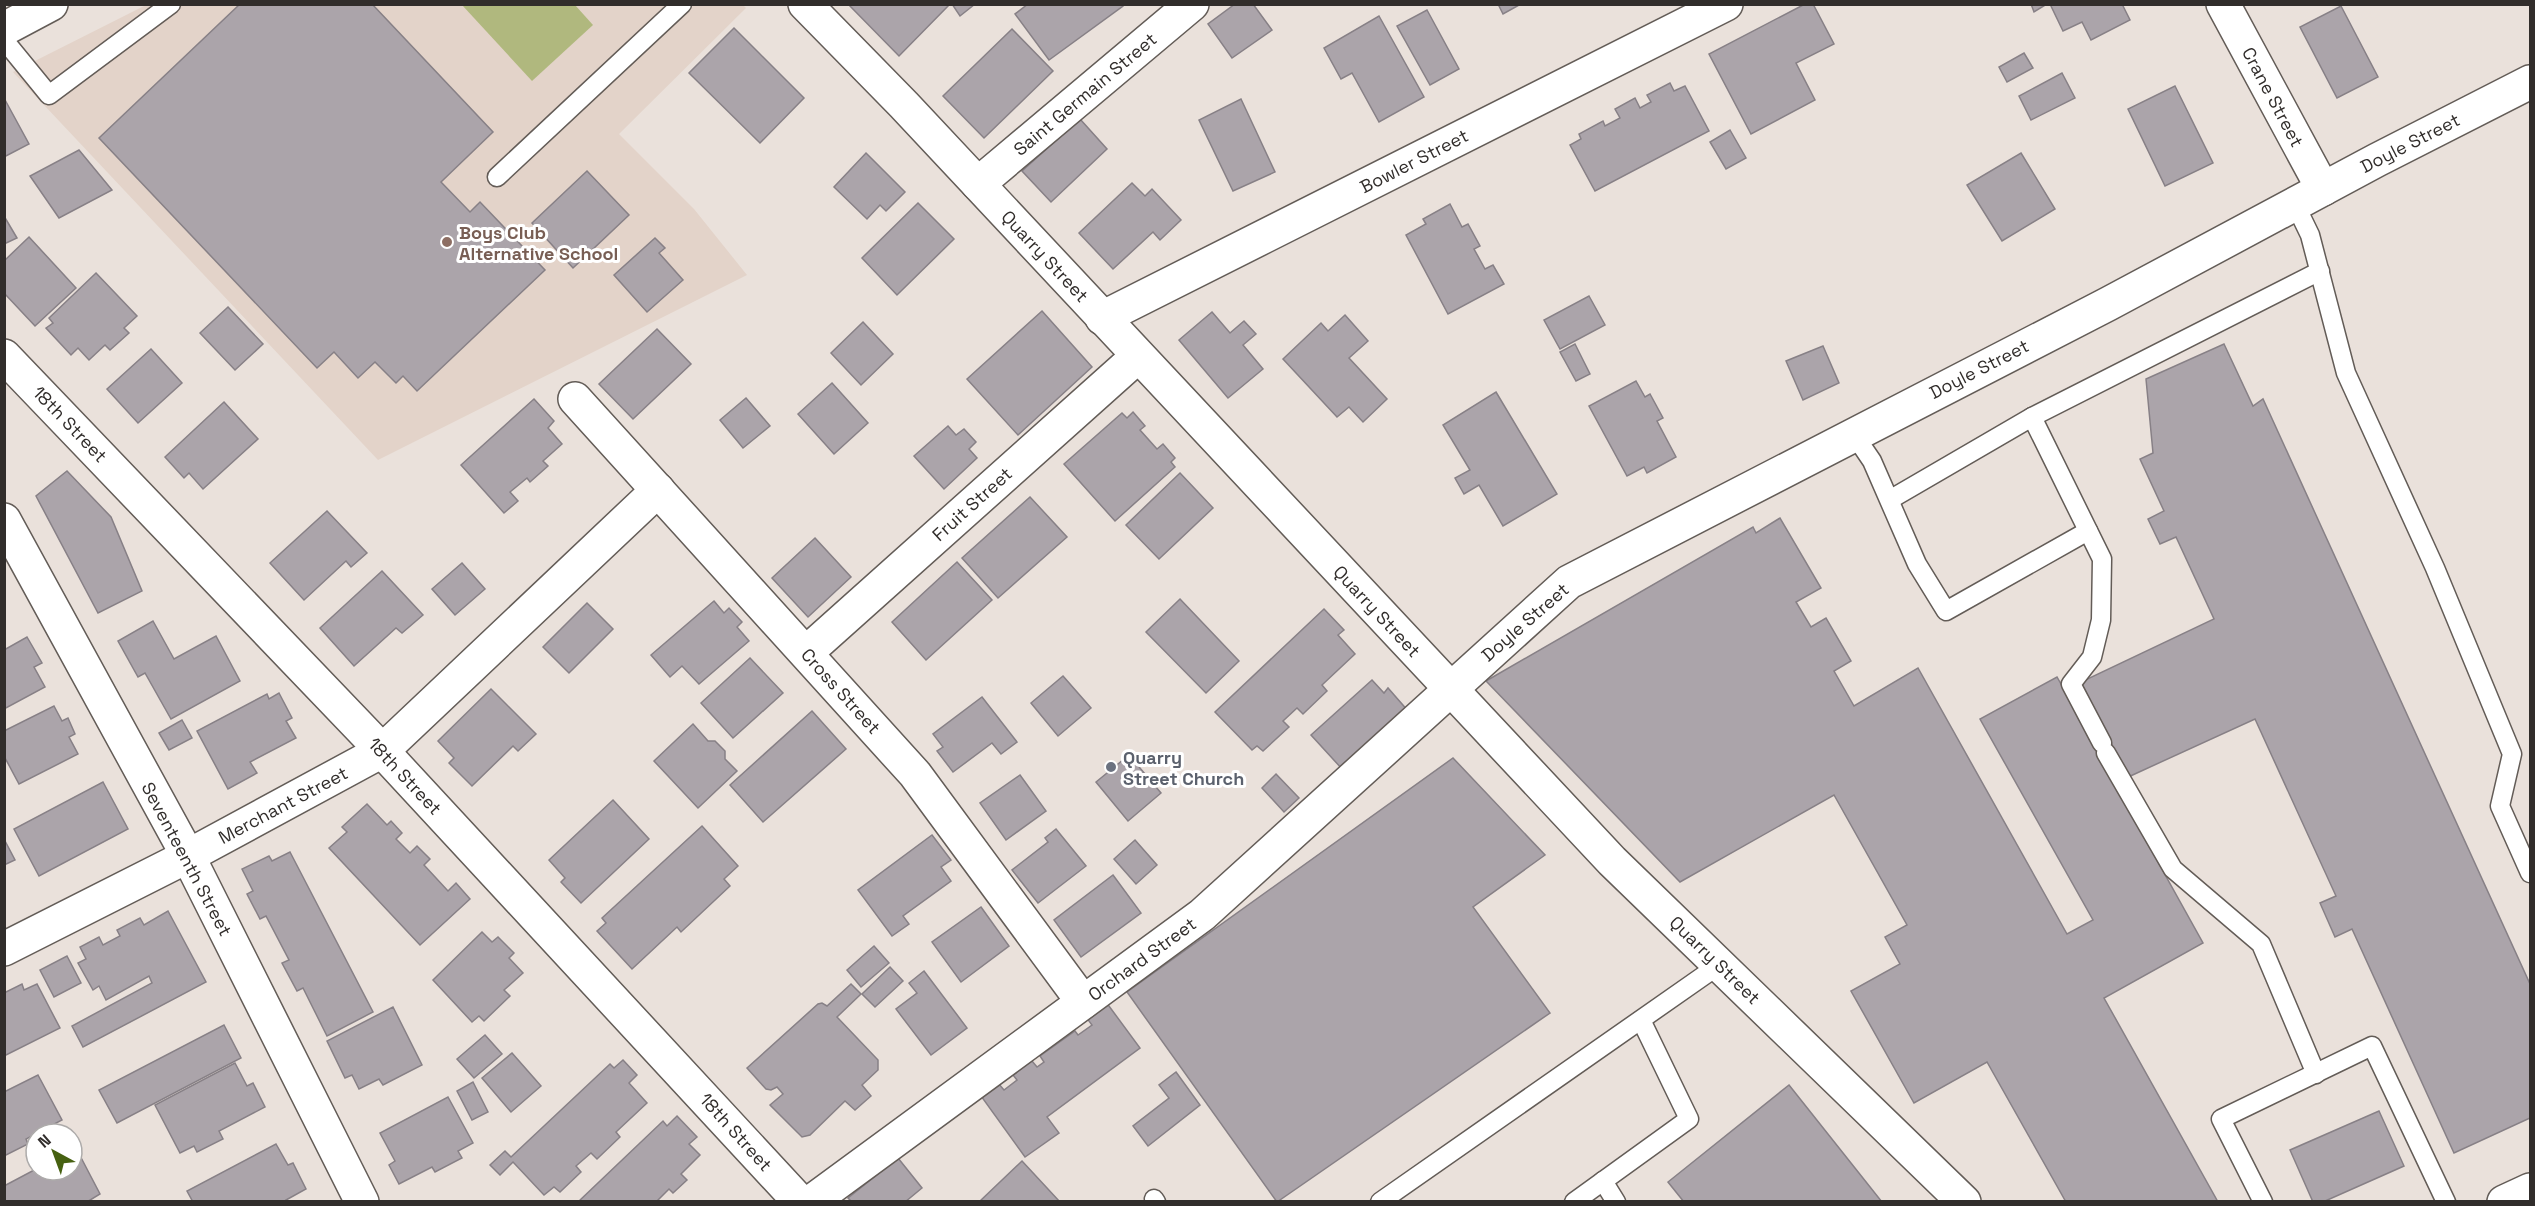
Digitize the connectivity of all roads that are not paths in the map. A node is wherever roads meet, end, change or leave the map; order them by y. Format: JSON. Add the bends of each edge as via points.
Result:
{"nodes":[{"id":1,"x":51,"y":4,"type":"edge"},
{"id":2,"x":171,"y":4,"type":"edge"},
{"id":3,"x":682,"y":4,"type":"edge"},
{"id":4,"x":805,"y":4,"type":"edge"},
{"id":5,"x":1192,"y":4,"type":"edge"},
{"id":6,"x":1726,"y":4,"type":"edge"},
{"id":7,"x":2223,"y":4,"type":"edge"},
{"id":8,"x":4,"y":29,"type":"edge"},
{"id":9,"x":4,"y":40,"type":"edge"},
{"id":10,"x":2530,"y":82,"type":"edge"},
{"id":11,"x":497,"y":177,"type":"dead end"},
{"id":12,"x":978,"y":184,"type":"junction"},
{"id":13,"x":2309,"y":196,"type":"junction"},
{"id":14,"x":2320,"y":272,"type":"junction"},
{"id":15,"x":1102,"y":318,"type":"junction"},
{"id":16,"x":4,"y":356,"type":"edge"},
{"id":17,"x":1138,"y":356,"type":"junction"},
{"id":18,"x":575,"y":399,"type":"dead end"},
{"id":19,"x":2032,"y":417,"type":"junction"},
{"id":20,"x":1854,"y":433,"type":"junction"},
{"id":21,"x":658,"y":490,"type":"junction"},
{"id":22,"x":1891,"y":499,"type":"junction"},
{"id":23,"x":4,"y":520,"type":"edge"},
{"id":24,"x":2088,"y":531,"type":"junction"},
{"id":25,"x":807,"y":652,"type":"junction"},
{"id":26,"x":1450,"y":688,"type":"junction"},
{"id":27,"x":382,"y":751,"type":"junction"},
{"id":28,"x":188,"y":856,"type":"junction"},
{"id":29,"x":2530,"y":873,"type":"edge"},
{"id":30,"x":4,"y":949,"type":"edge"},
{"id":31,"x":1719,"y":965,"type":"junction"},
{"id":32,"x":1083,"y":1002,"type":"junction"},
{"id":33,"x":1641,"y":1020,"type":"junction"},
{"id":34,"x":2316,"y":1074,"type":"junction"},
{"id":35,"x":1603,"y":1181,"type":"junction"},
{"id":36,"x":2530,"y":1190,"type":"edge"},
{"id":37,"x":362,"y":1202,"type":"edge"},
{"id":38,"x":800,"y":1202,"type":"edge"},
{"id":39,"x":811,"y":1202,"type":"edge"},
{"id":40,"x":1380,"y":1202,"type":"edge"},
{"id":41,"x":1574,"y":1202,"type":"edge"},
{"id":42,"x":1616,"y":1202,"type":"edge"},
{"id":43,"x":1964,"y":1202,"type":"edge"},
{"id":44,"x":2263,"y":1202,"type":"edge"},
{"id":45,"x":2446,"y":1202,"type":"edge"},
{"id":46,"x":2504,"y":1202,"type":"edge"}],
"edges":[{"from":1,"to":8,"type":"street"},
{"from":2,"to":9,"type":"lane","via":[[49,95]]},
{"from":3,"to":11,"type":"lane"},
{"from":4,"to":12,"type":"street","name":"Quarry Street"},
{"from":5,"to":12,"type":"street","name":"Saint Germain Street"},
{"from":6,"to":15,"type":"street","name":"Bowler Street"},
{"from":7,"to":13,"type":"street","name":"Crane Street"},
{"from":10,"to":13,"type":"street","name":"Doyle Street"},
{"from":12,"to":15,"type":"street","name":"Quarry Street"},
{"from":13,"to":14,"type":"lane","via":[[2310,235]]},
{"from":13,"to":20,"type":"street","name":"Doyle Street"},
{"from":14,"to":19,"type":"lane"},
{"from":14,"to":29,"type":"lane","via":[[2346,373],[2512,754],[2500,806]]},
{"from":15,"to":17,"type":"street","name":"Quarry Street"},
{"from":16,"to":27,"type":"street","name":"18th Street"},
{"from":17,"to":25,"type":"street","name":"Fruit Street"},
{"from":17,"to":26,"type":"street","name":"Quarry Street"},
{"from":18,"to":21,"type":"street","name":"Cross Street"},
{"from":19,"to":22,"type":"lane"},
{"from":19,"to":24,"type":"lane"},
{"from":20,"to":22,"type":"lane"},
{"from":20,"to":26,"type":"street","name":"Doyle Street","via":[[1569,582]]},
{"from":21,"to":25,"type":"street","name":"Cross Street"},
{"from":21,"to":27,"type":"street","name":"Merchant Street"},
{"from":22,"to":24,"type":"lane","via":[[1917,564],[1946,611]]},
{"from":23,"to":28,"type":"street","name":"Seventeenth Street"},
{"from":24,"to":34,"type":"lane","via":[[2102,559],[2101,620],[2092,657],[2071,684],[2173,869],[2261,944]]},
{"from":25,"to":32,"type":"street","name":"Cross Street","via":[[915,774]]},
{"from":26,"to":31,"type":"street","name":"Quarry Street","via":[[1612,861]]},
{"from":26,"to":32,"type":"street","name":"Orchard Street","via":[[1202,915]]},
{"from":27,"to":28,"type":"street","name":"Merchant Street"},
{"from":27,"to":38,"type":"street","name":"18th Street"},
{"from":28,"to":30,"type":"street","name":"Merchant Street"},
{"from":28,"to":37,"type":"street","name":"Seventeenth Street"},
{"from":31,"to":33,"type":"lane"},
{"from":31,"to":43,"type":"street","name":"Quarry Street"},
{"from":32,"to":39,"type":"street","name":"Orchard Street"},
{"from":33,"to":35,"type":"lane","via":[[1689,1119]]},
{"from":33,"to":40,"type":"lane"},
{"from":34,"to":44,"type":"lane","via":[[2221,1119]]},
{"from":34,"to":45,"type":"lane","via":[[2372,1046]]},
{"from":35,"to":41,"type":"lane"},
{"from":35,"to":42,"type":"lane"},
{"from":36,"to":46,"type":"street"}]}
